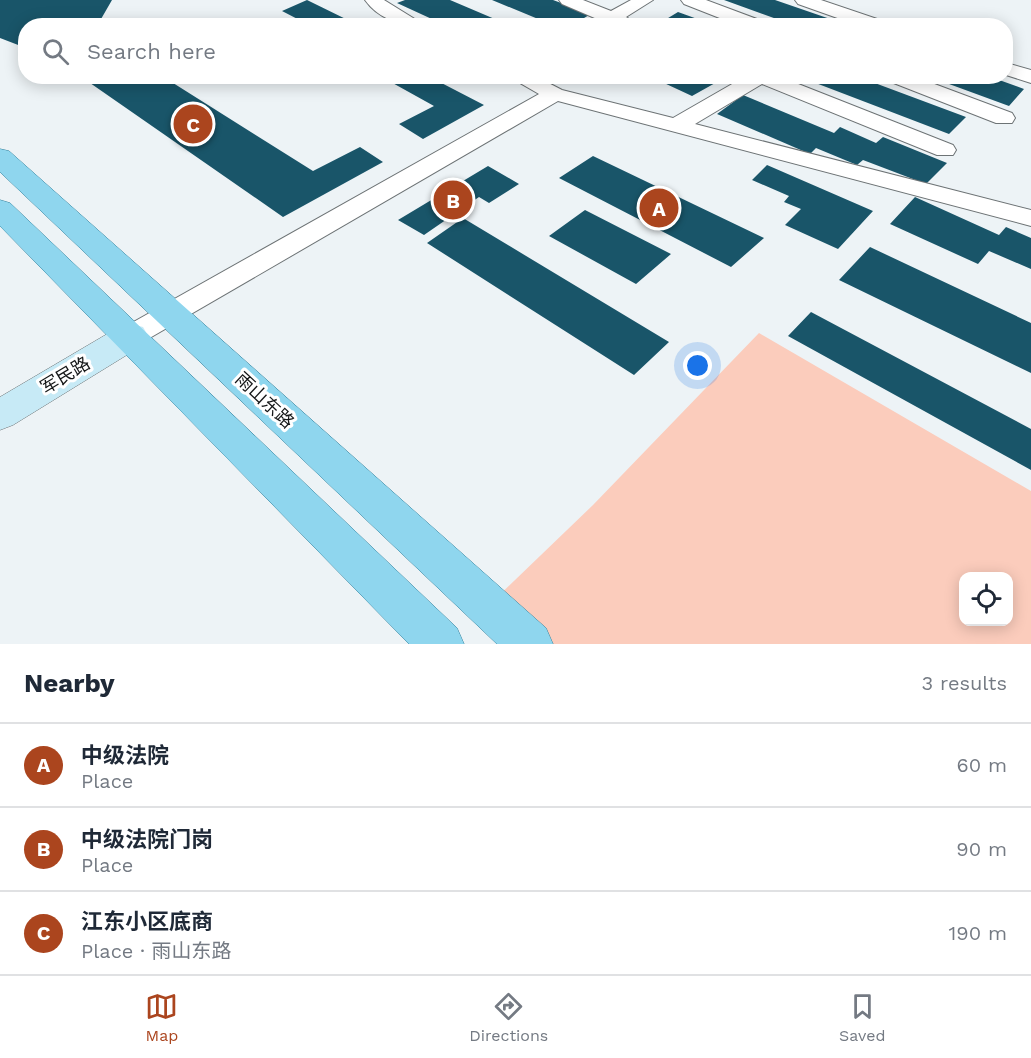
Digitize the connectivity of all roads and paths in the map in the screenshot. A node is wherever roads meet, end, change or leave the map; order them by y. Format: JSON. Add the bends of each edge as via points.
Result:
{"nodes":[{"id":1,"x":568,"y":0,"type":"edge"},
{"id":2,"x":644,"y":0,"type":"edge"},
{"id":3,"x":690,"y":0,"type":"edge"},
{"id":4,"x":804,"y":0,"type":"edge"},
{"id":5,"x":377,"y":1,"type":"edge"},
{"id":6,"x":404,"y":18,"type":"edge"},
{"id":7,"x":598,"y":18,"type":"edge"},
{"id":8,"x":612,"y":18,"type":"edge"},
{"id":9,"x":737,"y":18,"type":"edge"},
{"id":10,"x":842,"y":18,"type":"edge"},
{"id":11,"x":1013,"y":71,"type":"edge"},
{"id":12,"x":1031,"y":77,"type":"edge"},
{"id":13,"x":534,"y":84,"type":"edge"},
{"id":14,"x":749,"y":84,"type":"edge"},
{"id":15,"x":779,"y":84,"type":"edge"},
{"id":16,"x":914,"y":84,"type":"edge"},
{"id":17,"x":555,"y":94,"type":"junction"},
{"id":18,"x":1004,"y":118,"type":"dead end"},
{"id":19,"x":675,"y":126,"type":"junction"},
{"id":20,"x":945,"y":150,"type":"dead end"},
{"id":21,"x":0,"y":157,"type":"edge"},
{"id":22,"x":0,"y":209,"type":"edge"},
{"id":23,"x":1031,"y":218,"type":"edge"},
{"id":24,"x":171,"y":313,"type":"junction"},
{"id":25,"x":131,"y":336,"type":"junction"},
{"id":26,"x":0,"y":414,"type":"edge"},
{"id":27,"x":441,"y":644,"type":"edge"},
{"id":28,"x":530,"y":644,"type":"edge"}],
"edges":[{"from":1,"to":7,"type":"street"},
{"from":2,"to":8,"type":"street"},
{"from":3,"to":9,"type":"street"},
{"from":4,"to":10,"type":"street"},
{"from":5,"to":6,"type":"street"},
{"from":11,"to":12,"type":"street"},
{"from":13,"to":17,"type":"street"},
{"from":14,"to":19,"type":"street"},
{"from":15,"to":20,"type":"street"},
{"from":16,"to":18,"type":"street"},
{"from":17,"to":19,"type":"street"},
{"from":17,"to":24,"type":"street"},
{"from":19,"to":23,"type":"street"},
{"from":21,"to":24,"type":"main road","name":"雨山东路"},
{"from":22,"to":25,"type":"main road"},
{"from":24,"to":25,"type":"street"},
{"from":24,"to":28,"type":"main road","name":"雨山东路"},
{"from":25,"to":26,"type":"street","name":"军民路"},
{"from":25,"to":27,"type":"main road"}]}
